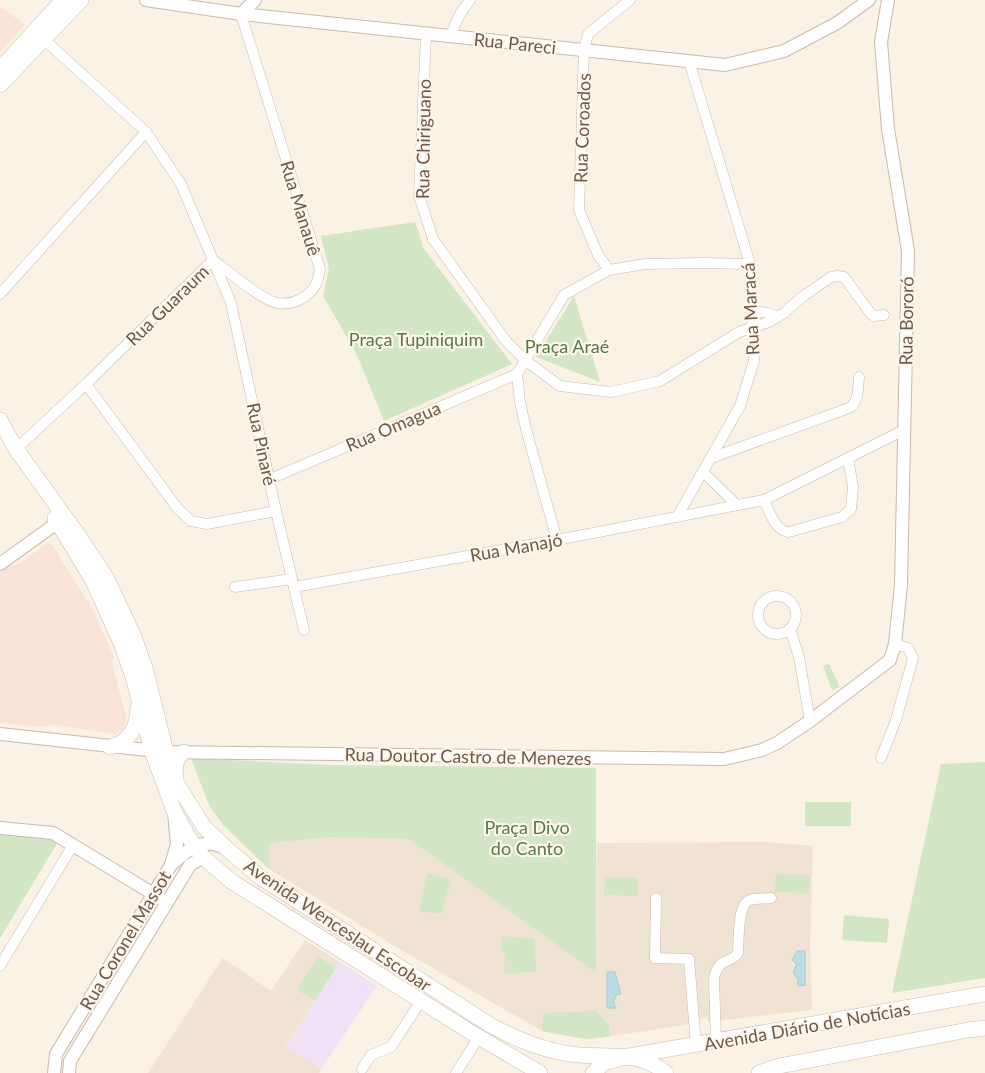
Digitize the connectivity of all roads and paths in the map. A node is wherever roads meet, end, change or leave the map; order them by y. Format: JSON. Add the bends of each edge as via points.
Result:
{"nodes":[{"id":1,"x":63,"y":0,"type":"edge"},
{"id":2,"x":81,"y":0,"type":"edge"},
{"id":3,"x":146,"y":0,"type":"edge"},
{"id":4,"x":255,"y":0,"type":"edge"},
{"id":5,"x":470,"y":0,"type":"edge"},
{"id":6,"x":630,"y":0,"type":"edge"},
{"id":7,"x":869,"y":0,"type":"edge"},
{"id":8,"x":888,"y":0,"type":"edge"},
{"id":9,"x":241,"y":14,"type":"junction"},
{"id":10,"x":426,"y":34,"type":"junction"},
{"id":11,"x":39,"y":35,"type":"junction"},
{"id":12,"x":450,"y":36,"type":"junction"},
{"id":13,"x":584,"y":50,"type":"junction"},
{"id":14,"x":689,"y":61,"type":"junction"},
{"id":15,"x":0,"y":69,"type":"edge"},
{"id":16,"x":0,"y":86,"type":"edge"},
{"id":17,"x":146,"y":132,"type":"junction"},
{"id":18,"x":213,"y":260,"type":"junction"},
{"id":19,"x":750,"y":264,"type":"junction"},
{"id":20,"x":609,"y":270,"type":"junction"},
{"id":21,"x":0,"y":294,"type":"edge"},
{"id":22,"x":752,"y":311,"type":"junction"},
{"id":23,"x":884,"y":315,"type":"dead end"},
{"id":24,"x":778,"y":317,"type":"junction"},
{"id":25,"x":752,"y":328,"type":"junction"},
{"id":26,"x":525,"y":360,"type":"junction"},
{"id":27,"x":517,"y":374,"type":"junction"},
{"id":28,"x":859,"y":378,"type":"dead end"},
{"id":29,"x":86,"y":384,"type":"junction"},
{"id":30,"x":0,"y":420,"type":"edge"},
{"id":31,"x":904,"y":430,"type":"junction"},
{"id":32,"x":0,"y":442,"type":"edge"},
{"id":33,"x":16,"y":449,"type":"junction"},
{"id":34,"x":711,"y":458,"type":"junction"},
{"id":35,"x":848,"y":458,"type":"junction"},
{"id":36,"x":703,"y":472,"type":"junction"},
{"id":37,"x":270,"y":479,"type":"junction"},
{"id":38,"x":764,"y":500,"type":"junction"},
{"id":39,"x":737,"y":505,"type":"junction"},
{"id":40,"x":276,"y":511,"type":"junction"},
{"id":41,"x":677,"y":517,"type":"junction"},
{"id":42,"x":57,"y":523,"type":"junction"},
{"id":43,"x":78,"y":535,"type":"junction"},
{"id":44,"x":557,"y":540,"type":"junction"},
{"id":45,"x":0,"y":564,"type":"edge"},
{"id":46,"x":293,"y":583,"type":"junction"},
{"id":47,"x":235,"y":588,"type":"dead end"},
{"id":48,"x":304,"y":630,"type":"dead end"},
{"id":49,"x":790,"y":630,"type":"dead end"},
{"id":50,"x":896,"y":644,"type":"junction"},
{"id":51,"x":138,"y":700,"type":"junction"},
{"id":52,"x":810,"y":721,"type":"junction"},
{"id":53,"x":0,"y":734,"type":"edge"},
{"id":54,"x":110,"y":747,"type":"junction"},
{"id":55,"x":159,"y":752,"type":"junction"},
{"id":56,"x":184,"y":752,"type":"junction"},
{"id":57,"x":881,"y":758,"type":"dead end"},
{"id":58,"x":177,"y":784,"type":"junction"},
{"id":59,"x":174,"y":811,"type":"junction"},
{"id":60,"x":0,"y":828,"type":"edge"},
{"id":61,"x":72,"y":845,"type":"junction"},
{"id":62,"x":226,"y":848,"type":"junction"},
{"id":63,"x":199,"y":852,"type":"junction"},
{"id":64,"x":171,"y":864,"type":"junction"},
{"id":65,"x":153,"y":894,"type":"junction"},
{"id":66,"x":656,"y":898,"type":"dead end"},
{"id":67,"x":771,"y":898,"type":"dead end"},
{"id":68,"x":167,"y":901,"type":"junction"},
{"id":69,"x":0,"y":966,"type":"edge"},
{"id":70,"x":985,"y":994,"type":"edge"},
{"id":71,"x":421,"y":1001,"type":"junction"},
{"id":72,"x":985,"y":1028,"type":"edge"},
{"id":73,"x":479,"y":1037,"type":"junction"},
{"id":74,"x":716,"y":1042,"type":"junction"},
{"id":75,"x":696,"y":1046,"type":"junction"},
{"id":76,"x":629,"y":1056,"type":"junction"},
{"id":77,"x":362,"y":1068,"type":"dead end"},
{"id":78,"x":774,"y":1069,"type":"edge"},
{"id":79,"x":54,"y":1073,"type":"edge"},
{"id":80,"x":69,"y":1073,"type":"edge"},
{"id":81,"x":456,"y":1073,"type":"edge"},
{"id":82,"x":540,"y":1073,"type":"edge"},
{"id":83,"x":593,"y":1073,"type":"edge"},
{"id":84,"x":666,"y":1073,"type":"edge"},
{"id":85,"x":759,"y":1073,"type":"edge"}],
"edges":[{"from":1,"to":11,"type":"main road"},
{"from":2,"to":11,"type":"main road"},
{"from":3,"to":9,"type":"street","name":"Rua Pareci"},
{"from":4,"to":9,"type":"street"},
{"from":5,"to":12,"type":"street"},
{"from":6,"to":13,"type":"street","name":"Rua Coroados","via":[[588,34]]},
{"from":7,"to":14,"type":"street","name":"Rua Pareci","via":[[837,23],[784,51],[725,65]]},
{"from":8,"to":31,"type":"street","name":"Rua Bororó","via":[[881,42],[886,110],[908,251]]},
{"from":9,"to":10,"type":"street","name":"Rua Pareci"},
{"from":9,"to":18,"type":"street","name":"Rua Manauê","via":[[320,269],[316,284],[308,295],[296,301],[277,303],[262,296]]},
{"from":10,"to":12,"type":"street","name":"Rua Pareci"},
{"from":10,"to":26,"type":"street","name":"Rua Chiriguano","via":[[419,196],[433,239],[506,341]]},
{"from":11,"to":15,"type":"main road"},
{"from":11,"to":16,"type":"main road"},
{"from":11,"to":17,"type":"street","name":"Rua Guaraum"},
{"from":12,"to":13,"type":"street","name":"Rua Pareci"},
{"from":13,"to":14,"type":"street","name":"Rua Pareci"},
{"from":13,"to":20,"type":"street","name":"Rua Coroados","via":[[580,210],[598,255]]},
{"from":14,"to":19,"type":"street","name":"Rua Maracá"},
{"from":17,"to":18,"type":"street","name":"Rua Guaraum","via":[[181,184]]},
{"from":17,"to":21,"type":"street"},
{"from":18,"to":29,"type":"street","name":"Rua Guaraum"},
{"from":18,"to":37,"type":"street","name":"Rua Pinaré","via":[[231,304]]},
{"from":19,"to":20,"type":"street","via":[[645,264]]},
{"from":19,"to":22,"type":"street","name":"Rua Maracá"},
{"from":20,"to":26,"type":"street","via":[[564,295]]},
{"from":22,"to":24,"type":"street"},
{"from":22,"to":25,"type":"street","name":"Rua Maracá"},
{"from":23,"to":24,"type":"street","via":[[871,314],[844,277],[837,276],[802,297]]},
{"from":24,"to":25,"type":"street"},
{"from":25,"to":26,"type":"street","via":[[739,332],[660,381],[611,392],[560,386]]},
{"from":25,"to":34,"type":"street","name":"Rua Maracá","via":[[754,361],[740,406]]},
{"from":26,"to":27,"type":"street"},
{"from":27,"to":37,"type":"street","name":"Rua Omagua"},
{"from":27,"to":44,"type":"street","via":[[526,429]]},
{"from":28,"to":34,"type":"street","via":[[856,401],[850,408]]},
{"from":29,"to":33,"type":"street","name":"Rua Guaraum"},
{"from":29,"to":40,"type":"street","via":[[178,509],[191,521],[206,524]]},
{"from":30,"to":33,"type":"main road","name":"Avenida Wenceslau Escobar"},
{"from":31,"to":35,"type":"street","name":"Rua Manajó"},
{"from":31,"to":50,"type":"street","name":"Rua Bororó"},
{"from":32,"to":42,"type":"main road","name":"Avenida Wenceslau Escobar"},
{"from":33,"to":43,"type":"main road","name":"Avenida Wenceslau Escobar"},
{"from":34,"to":36,"type":"street","name":"Rua Maracá"},
{"from":35,"to":38,"type":"street","name":"Rua Manajó"},
{"from":35,"to":38,"type":"street","via":[[853,487],[851,509],[842,518],[784,531],[777,527]]},
{"from":36,"to":39,"type":"street"},
{"from":36,"to":41,"type":"street","name":"Rua Maracá"},
{"from":37,"to":40,"type":"street","name":"Rua Pinaré"},
{"from":38,"to":39,"type":"street","name":"Rua Manajó"},
{"from":39,"to":41,"type":"street","name":"Rua Manajó"},
{"from":40,"to":46,"type":"street","name":"Rua Pinaré"},
{"from":41,"to":44,"type":"street","name":"Rua Manajó"},
{"from":42,"to":43,"type":"main road"},
{"from":42,"to":45,"type":"street"},
{"from":42,"to":51,"type":"main road","name":"Avenida Wenceslau Escobar","via":[[106,607],[121,642]]},
{"from":43,"to":55,"type":"main road","name":"Avenida Wenceslau Escobar","via":[[107,579],[134,637],[146,671]]},
{"from":44,"to":46,"type":"street","name":"Rua Manajó"},
{"from":46,"to":47,"type":"street","name":"Rua Manajó"},
{"from":46,"to":48,"type":"street","name":"Rua Pinaré"},
{"from":49,"to":52,"type":"street","via":[[799,657]]},
{"from":50,"to":52,"type":"street","name":"Rua Doutor Castro de Menezes","via":[[890,660]]},
{"from":50,"to":57,"type":"street","via":[[908,648],[913,658],[896,720]]},
{"from":51,"to":54,"type":"main road","via":[[138,718],[132,733],[119,745]]},
{"from":51,"to":55,"type":"main road","name":"Avenida Wenceslau Escobar"},
{"from":52,"to":56,"type":"street","name":"Rua Doutor Castro de Menezes","via":[[762,750],[724,759]]},
{"from":53,"to":54,"type":"street","name":"Rua Doutor Castro de Menezes"},
{"from":54,"to":55,"type":"street","name":"Rua Doutor Castro de Menezes"},
{"from":55,"to":56,"type":"street","name":"Rua Doutor Castro de Menezes"},
{"from":55,"to":58,"type":"main road","name":"Avenida Wenceslau Escobar"},
{"from":55,"to":59,"type":"main road","name":"Avenida Wenceslau Escobar"},
{"from":56,"to":58,"type":"main road","via":[[176,764]]},
{"from":58,"to":62,"type":"main road","name":"Avenida Wenceslau Escobar","via":[[204,827]]},
{"from":59,"to":63,"type":"main road","name":"Avenida Wenceslau Escobar"},
{"from":59,"to":64,"type":"street","via":[[176,844]]},
{"from":60,"to":61,"type":"street","via":[[53,833]]},
{"from":61,"to":65,"type":"street"},
{"from":61,"to":69,"type":"street"},
{"from":62,"to":63,"type":"street","via":[[209,842]]},
{"from":62,"to":76,"type":"main road","name":"Avenida Wenceslau Escobar","via":[[260,877],[514,1038],[539,1048],[570,1054]]},
{"from":63,"to":64,"type":"street","name":"Rua Coronel Massot","via":[[184,852]]},
{"from":63,"to":68,"type":"street","name":"Rua Coronel Massot"},
{"from":63,"to":71,"type":"main road","name":"Avenida Wenceslau Escobar","via":[[231,881]]},
{"from":64,"to":65,"type":"street","name":"Rua Coronel Massot"},
{"from":65,"to":68,"type":"street"},
{"from":65,"to":79,"type":"street","name":"Rua Coronel Massot","via":[[56,1054]]},
{"from":66,"to":75,"type":"street","via":[[655,958],[688,959]]},
{"from":67,"to":74,"type":"street","via":[[750,900],[744,904],[738,953],[724,961],[716,972]]},
{"from":68,"to":80,"type":"street","name":"Rua Coronel Massot","via":[[70,1061]]},
{"from":70,"to":74,"type":"main road","name":"Avenida Diário de Notícias"},
{"from":71,"to":73,"type":"main road","name":"Avenida Wenceslau Escobar"},
{"from":71,"to":77,"type":"street","via":[[391,1047],[371,1056]]},
{"from":72,"to":78,"type":"main road","name":"Avenida Diário de Notícias"},
{"from":73,"to":81,"type":"street"},
{"from":73,"to":82,"type":"main road","name":"Avenida Wenceslau Escobar"},
{"from":74,"to":75,"type":"main road","name":"Avenida Diário de Notícias"},
{"from":75,"to":76,"type":"main road","name":"Avenida Diário de Notícias"},
{"from":76,"to":83,"type":"main road","via":[[604,1063]]},
{"from":76,"to":84,"type":"main road","via":[[656,1064]]},
{"from":78,"to":85,"type":"main road","name":"Avenida Diário de Notícias"}]}
